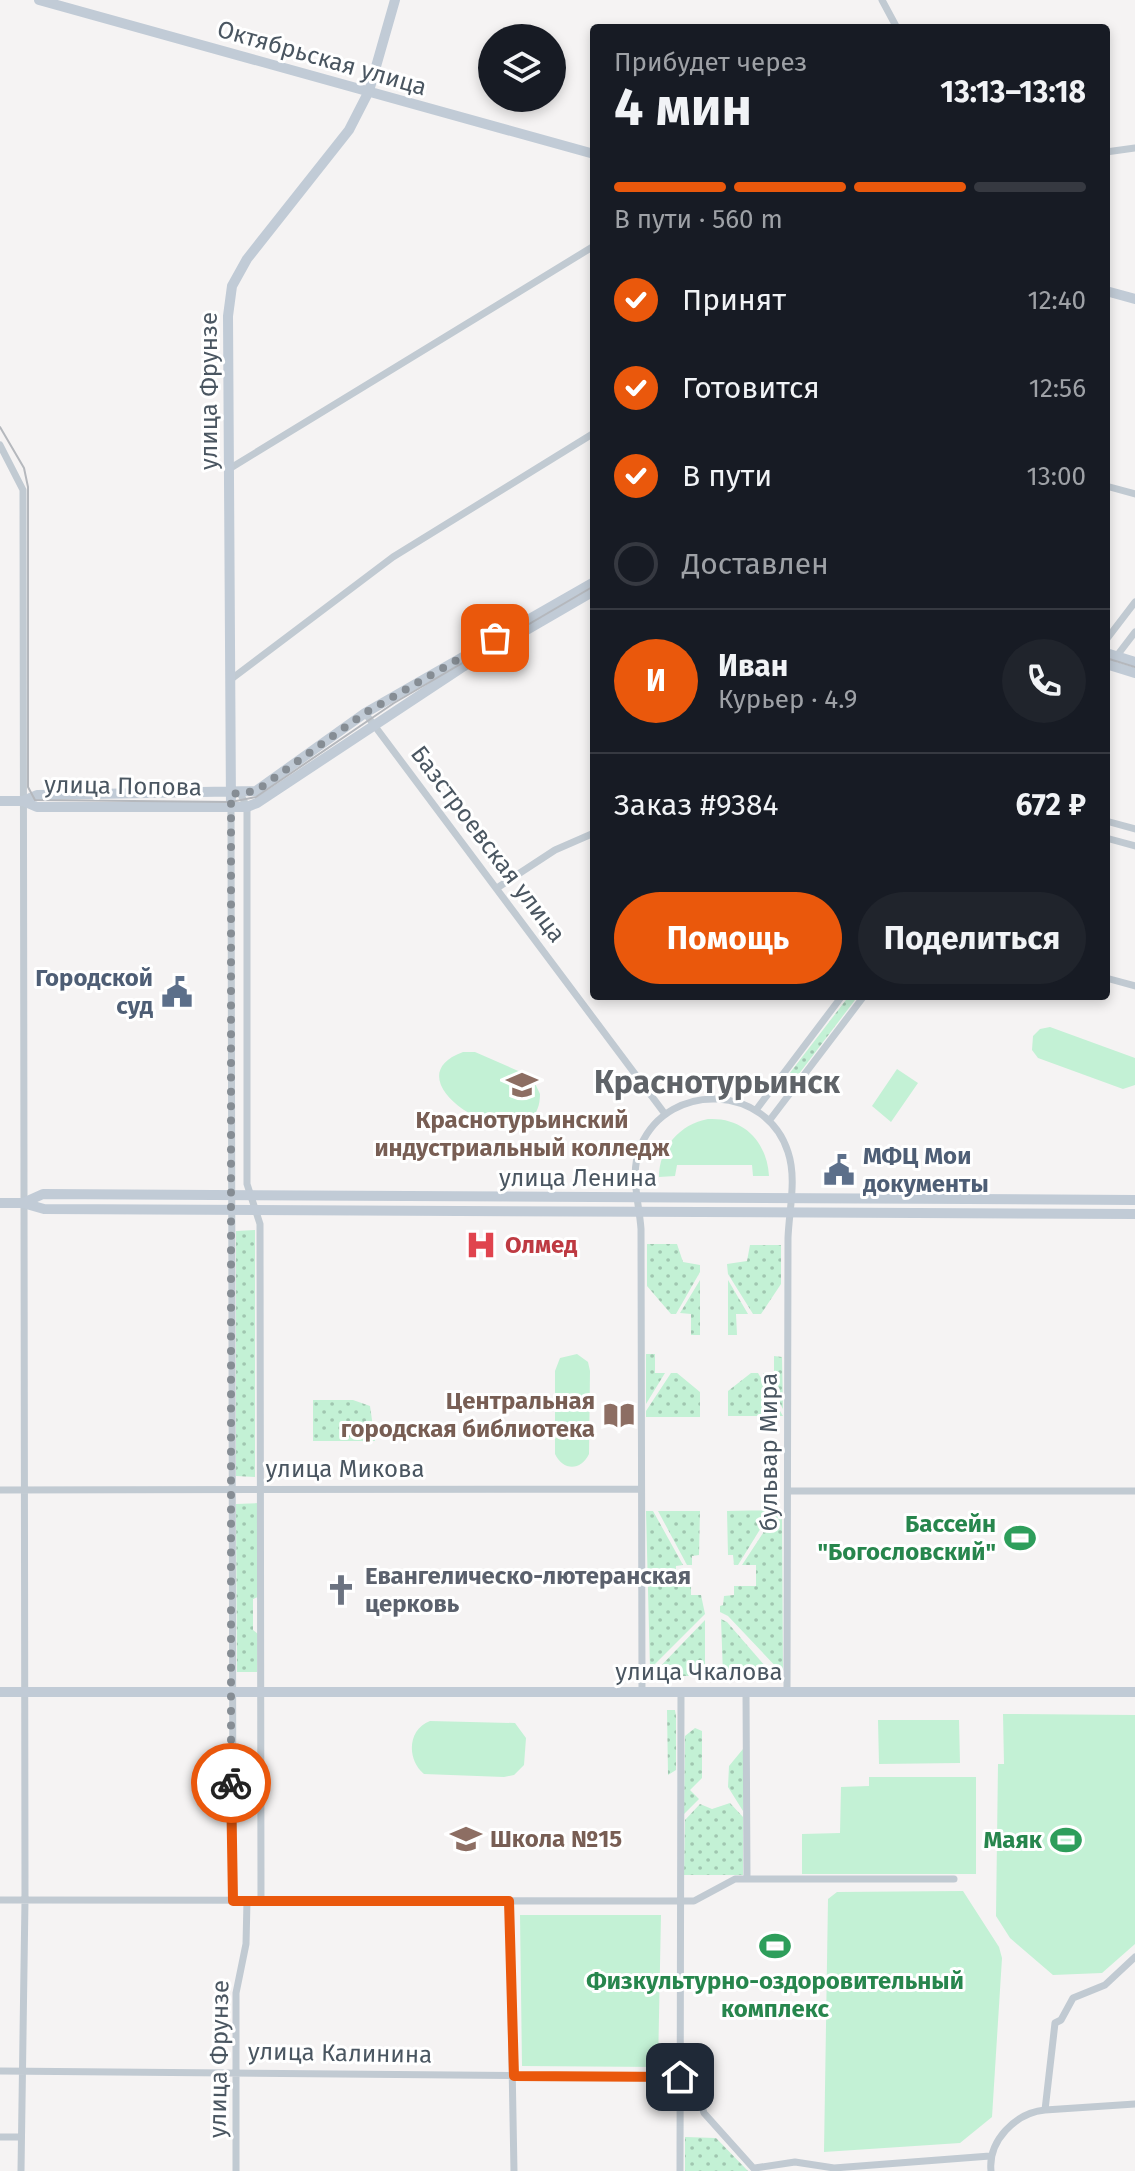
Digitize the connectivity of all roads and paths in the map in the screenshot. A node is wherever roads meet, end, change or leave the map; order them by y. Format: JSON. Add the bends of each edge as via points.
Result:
{"nodes":[{"id":1,"x":39,"y":0,"type":"edge"},
{"id":2,"x":395,"y":0,"type":"edge"},
{"id":3,"x":882,"y":0,"type":"edge"},
{"id":4,"x":895,"y":24,"type":"edge"},
{"id":5,"x":369,"y":91,"type":"junction"},
{"id":6,"x":1135,"y":148,"type":"edge"},
{"id":7,"x":1110,"y":151,"type":"edge"},
{"id":8,"x":590,"y":153,"type":"edge"},
{"id":9,"x":590,"y":248,"type":"edge"},
{"id":10,"x":1110,"y":292,"type":"edge"},
{"id":11,"x":1135,"y":299,"type":"edge"},
{"id":12,"x":590,"y":435,"type":"edge"},
{"id":13,"x":0,"y":445,"type":"edge"},
{"id":14,"x":229,"y":469,"type":"junction"},
{"id":15,"x":1110,"y":487,"type":"edge"},
{"id":16,"x":1135,"y":494,"type":"edge"},
{"id":17,"x":590,"y":584,"type":"edge"},
{"id":18,"x":590,"y":593,"type":"edge"},
{"id":19,"x":1135,"y":602,"type":"edge"},
{"id":20,"x":1135,"y":632,"type":"edge"},
{"id":21,"x":1110,"y":635,"type":"edge"},
{"id":22,"x":1110,"y":661,"type":"edge"},
{"id":23,"x":1110,"y":662,"type":"edge"},
{"id":24,"x":1110,"y":662,"type":"edge"},
{"id":25,"x":1135,"y":662,"type":"edge"},
{"id":26,"x":1135,"y":673,"type":"edge"},
{"id":27,"x":230,"y":680,"type":"junction"},
{"id":28,"x":365,"y":713,"type":"junction"},
{"id":29,"x":373,"y":724,"type":"junction"},
{"id":30,"x":236,"y":794,"type":"junction"},
{"id":31,"x":0,"y":801,"type":"edge"},
{"id":32,"x":23,"y":801,"type":"junction"},
{"id":33,"x":231,"y":807,"type":"junction"},
{"id":34,"x":247,"y":807,"type":"junction"},
{"id":35,"x":1110,"y":822,"type":"edge"},
{"id":36,"x":1135,"y":829,"type":"edge"},
{"id":37,"x":590,"y":835,"type":"edge"},
{"id":38,"x":1110,"y":839,"type":"edge"},
{"id":39,"x":1135,"y":846,"type":"edge"},
{"id":40,"x":497,"y":888,"type":"junction"},
{"id":41,"x":1110,"y":979,"type":"edge"},
{"id":42,"x":1135,"y":986,"type":"edge"},
{"id":43,"x":839,"y":1000,"type":"edge"},
{"id":44,"x":861,"y":1000,"type":"edge"},
{"id":45,"x":756,"y":1110,"type":"junction"},
{"id":46,"x":665,"y":1114,"type":"junction"},
{"id":47,"x":769,"y":1121,"type":"junction"},
{"id":48,"x":231,"y":1197,"type":"junction"},
{"id":49,"x":252,"y":1197,"type":"junction"},
{"id":50,"x":616,"y":1199,"type":"junction"},
{"id":51,"x":638,"y":1199,"type":"junction"},
{"id":52,"x":791,"y":1199,"type":"junction"},
{"id":53,"x":810,"y":1199,"type":"junction"},
{"id":54,"x":1135,"y":1200,"type":"edge"},
{"id":55,"x":0,"y":1203,"type":"edge"},
{"id":56,"x":23,"y":1203,"type":"junction"},
{"id":57,"x":231,"y":1209,"type":"junction"},
{"id":58,"x":258,"y":1210,"type":"junction"},
{"id":59,"x":616,"y":1211,"type":"junction"},
{"id":60,"x":640,"y":1211,"type":"junction"},
{"id":61,"x":789,"y":1212,"type":"junction"},
{"id":62,"x":810,"y":1212,"type":"junction"},
{"id":63,"x":1135,"y":1214,"type":"edge"},
{"id":64,"x":231,"y":1489,"type":"junction"},
{"id":65,"x":261,"y":1489,"type":"junction"},
{"id":66,"x":641,"y":1489,"type":"junction"},
{"id":67,"x":0,"y":1490,"type":"edge"},
{"id":68,"x":23,"y":1490,"type":"junction"},
{"id":69,"x":789,"y":1491,"type":"junction"},
{"id":70,"x":1135,"y":1491,"type":"edge"},
{"id":71,"x":231,"y":1691,"type":"junction"},
{"id":72,"x":262,"y":1691,"type":"junction"},
{"id":73,"x":642,"y":1691,"type":"junction"},
{"id":74,"x":681,"y":1691,"type":"junction"},
{"id":75,"x":0,"y":1692,"type":"edge"},
{"id":76,"x":25,"y":1692,"type":"junction"},
{"id":77,"x":746,"y":1692,"type":"junction"},
{"id":78,"x":787,"y":1692,"type":"junction"},
{"id":79,"x":1135,"y":1692,"type":"edge"},
{"id":80,"x":747,"y":1879,"type":"junction"},
{"id":81,"x":954,"y":1879,"type":"dead end"},
{"id":82,"x":0,"y":1900,"type":"edge"},
{"id":83,"x":25,"y":1900,"type":"junction"},
{"id":84,"x":233,"y":1901,"type":"junction"},
{"id":85,"x":247,"y":1901,"type":"junction"},
{"id":86,"x":261,"y":1901,"type":"junction"},
{"id":87,"x":509,"y":1901,"type":"junction"},
{"id":88,"x":680,"y":1901,"type":"junction"},
{"id":89,"x":1135,"y":1957,"type":"edge"},
{"id":90,"x":0,"y":2071,"type":"edge"},
{"id":91,"x":24,"y":2071,"type":"junction"},
{"id":92,"x":236,"y":2071,"type":"junction"},
{"id":93,"x":514,"y":2076,"type":"junction"},
{"id":94,"x":680,"y":2077,"type":"junction"},
{"id":95,"x":1135,"y":2104,"type":"edge"},
{"id":96,"x":1045,"y":2110,"type":"junction"},
{"id":97,"x":0,"y":2137,"type":"edge"},
{"id":98,"x":21,"y":2137,"type":"junction"},
{"id":99,"x":990,"y":2156,"type":"junction"},
{"id":100,"x":755,"y":2169,"type":"edge"},
{"id":101,"x":21,"y":2171,"type":"edge"},
{"id":102,"x":236,"y":2171,"type":"edge"},
{"id":103,"x":514,"y":2171,"type":"edge"},
{"id":104,"x":680,"y":2171,"type":"edge"},
{"id":105,"x":991,"y":2171,"type":"edge"}],
"edges":[{"from":1,"to":5,"type":"street","name":"Октябрьская улица"},
{"from":2,"to":5,"type":"street","name":"улица Фрунзе"},
{"from":3,"to":4,"type":"street"},
{"from":5,"to":8,"type":"street","name":"Октябрьская улица"},
{"from":5,"to":14,"type":"street","name":"улица Фрунзе","via":[[349,130],[247,259],[232,286]]},
{"from":6,"to":7,"type":"street"},
{"from":9,"to":14,"type":"street"},
{"from":10,"to":11,"type":"street"},
{"from":12,"to":27,"type":"street","via":[[393,557]]},
{"from":13,"to":32,"type":"street","via":[[23,490]]},
{"from":14,"to":27,"type":"street","name":"улица Фрунзе"},
{"from":15,"to":16,"type":"street"},
{"from":17,"to":28,"type":"street","name":"улица Попова"},
{"from":18,"to":29,"type":"street"},
{"from":19,"to":21,"type":"street"},
{"from":20,"to":22,"type":"street"},
{"from":23,"to":25,"type":"street"},
{"from":24,"to":26,"type":"street"},
{"from":27,"to":30,"type":"street","name":"улица Фрунзе","via":[[231,782]]},
{"from":28,"to":29,"type":"street","name":"Базстроевская улица"},
{"from":28,"to":30,"type":"street","name":"улица Попова","via":[[256,791]]},
{"from":29,"to":34,"type":"street"},
{"from":29,"to":40,"type":"street","name":"Базстроевская улица"},
{"from":30,"to":32,"type":"street","name":"улица Попова","via":[[37,795]]},
{"from":30,"to":33,"type":"street","name":"улица Фрунзе"},
{"from":30,"to":34,"type":"street","name":"улица Фрунзе"},
{"from":31,"to":32,"type":"street","name":"улица Попова"},
{"from":32,"to":33,"type":"street","name":"улица Попова","via":[[37,807]]},
{"from":32,"to":56,"type":"street"},
{"from":33,"to":34,"type":"street","name":"улица Попова"},
{"from":33,"to":48,"type":"street","name":"улица Фрунзе"},
{"from":34,"to":49,"type":"street","name":"улица Фрунзе","via":[[247,1170]]},
{"from":35,"to":36,"type":"street"},
{"from":37,"to":40,"type":"street","via":[[555,850]]},
{"from":38,"to":39,"type":"street"},
{"from":40,"to":46,"type":"street","name":"Базстроевская улица"},
{"from":41,"to":42,"type":"street"},
{"from":43,"to":45,"type":"street"},
{"from":44,"to":47,"type":"street"},
{"from":45,"to":46,"type":"street","via":[[713,1098]]},
{"from":45,"to":47,"type":"street","name":"бульвар Мира"},
{"from":46,"to":51,"type":"street","via":[[637,1156]]},
{"from":47,"to":52,"type":"street","name":"бульвар Мира","via":[[790,1156]]},
{"from":48,"to":49,"type":"street","name":"улица Ленина"},
{"from":48,"to":56,"type":"street","name":"улица Ленина","via":[[43,1194]]},
{"from":48,"to":57,"type":"street","name":"улица Фрунзе"},
{"from":49,"to":50,"type":"street","name":"улица Ленина"},
{"from":49,"to":58,"type":"street","name":"улица Фрунзе"},
{"from":50,"to":51,"type":"street","name":"улица Ленина"},
{"from":50,"to":59,"type":"street"},
{"from":51,"to":52,"type":"street","name":"улица Ленина"},
{"from":51,"to":60,"type":"street"},
{"from":52,"to":53,"type":"street","name":"улица Ленина"},
{"from":52,"to":61,"type":"street","name":"бульвар Мира"},
{"from":53,"to":54,"type":"street","name":"улица Ленина"},
{"from":53,"to":62,"type":"street"},
{"from":55,"to":56,"type":"street","name":"улица Ленина"},
{"from":56,"to":57,"type":"street","name":"улица Ленина","via":[[44,1209]]},
{"from":56,"to":68,"type":"street"},
{"from":57,"to":58,"type":"street","name":"улица Ленина"},
{"from":57,"to":64,"type":"street"},
{"from":58,"to":59,"type":"street","name":"улица Ленина"},
{"from":58,"to":65,"type":"street"},
{"from":59,"to":60,"type":"street","name":"улица Ленина"},
{"from":60,"to":61,"type":"street","name":"улица Ленина"},
{"from":60,"to":66,"type":"street"},
{"from":61,"to":62,"type":"street","name":"улица Ленина"},
{"from":61,"to":69,"type":"street","name":"бульвар Мира"},
{"from":62,"to":63,"type":"street","name":"улица Ленина"},
{"from":64,"to":65,"type":"street","name":"улица Микова"},
{"from":64,"to":68,"type":"street","name":"улица Микова"},
{"from":64,"to":71,"type":"street"},
{"from":65,"to":66,"type":"street","name":"улица Микова"},
{"from":65,"to":72,"type":"street"},
{"from":66,"to":73,"type":"street"},
{"from":67,"to":68,"type":"street","name":"улица Микова"},
{"from":68,"to":76,"type":"street"},
{"from":69,"to":70,"type":"street"},
{"from":69,"to":78,"type":"street","name":"бульвар Мира"},
{"from":71,"to":72,"type":"street","name":"улица Чкалова"},
{"from":71,"to":76,"type":"street"},
{"from":71,"to":84,"type":"street"},
{"from":72,"to":73,"type":"street","name":"улица Чкалова"},
{"from":72,"to":86,"type":"street"},
{"from":73,"to":74,"type":"street","name":"улица Чкалова"},
{"from":74,"to":77,"type":"street","name":"улица Чкалова"},
{"from":74,"to":88,"type":"street"},
{"from":75,"to":76,"type":"street"},
{"from":76,"to":83,"type":"street"},
{"from":77,"to":78,"type":"street","name":"улица Чкалова"},
{"from":77,"to":80,"type":"street"},
{"from":78,"to":79,"type":"street","name":"улица Чкалова"},
{"from":80,"to":81,"type":"street"},
{"from":80,"to":88,"type":"street","via":[[735,1879],[694,1901]]},
{"from":82,"to":83,"type":"street"},
{"from":83,"to":84,"type":"street"},
{"from":83,"to":91,"type":"street"},
{"from":84,"to":85,"type":"street"},
{"from":85,"to":86,"type":"street"},
{"from":85,"to":92,"type":"street","name":"улица Фрунзе","via":[[246,1944],[236,1993]]},
{"from":86,"to":87,"type":"street"},
{"from":87,"to":88,"type":"street"},
{"from":87,"to":93,"type":"street"},
{"from":88,"to":94,"type":"street"},
{"from":89,"to":96,"type":"street","via":[[1105,1985],[1073,1998],[1055,2023]]},
{"from":90,"to":91,"type":"street","name":"улица Калинина"},
{"from":91,"to":92,"type":"street","name":"улица Калинина"},
{"from":91,"to":98,"type":"street"},
{"from":92,"to":93,"type":"street","name":"улица Калинина"},
{"from":92,"to":102,"type":"street","name":"улица Фрунзе"},
{"from":93,"to":94,"type":"street","name":"улица Калинина"},
{"from":93,"to":103,"type":"street"},
{"from":94,"to":100,"type":"street","via":[[695,2084],[704,2113]]},
{"from":94,"to":104,"type":"street"},
{"from":95,"to":96,"type":"street"},
{"from":96,"to":99,"type":"street","via":[[1022,2116],[1008,2127]]},
{"from":97,"to":98,"type":"street"},
{"from":98,"to":101,"type":"street"},
{"from":99,"to":100,"type":"street","via":[[834,2168],[795,2162]]},
{"from":99,"to":105,"type":"street"}]}
